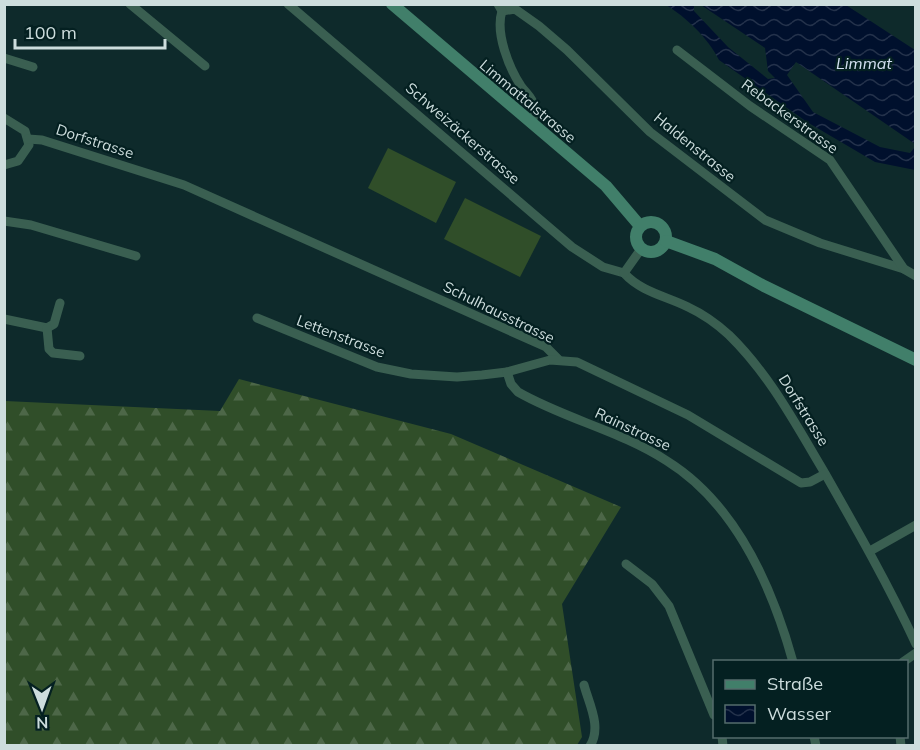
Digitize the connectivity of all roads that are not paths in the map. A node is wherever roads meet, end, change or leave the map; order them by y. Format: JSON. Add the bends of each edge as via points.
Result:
{"nodes":[{"id":1,"x":130,"y":4,"type":"edge"},
{"id":2,"x":288,"y":4,"type":"edge"},
{"id":3,"x":392,"y":4,"type":"edge"},
{"id":4,"x":500,"y":8,"type":"edge"},
{"id":5,"x":677,"y":50,"type":"dead end"},
{"id":6,"x":4,"y":58,"type":"edge"},
{"id":7,"x":205,"y":66,"type":"dead end"},
{"id":8,"x":33,"y":67,"type":"dead end"},
{"id":9,"x":4,"y":118,"type":"edge"},
{"id":10,"x":530,"y":123,"type":"junction"},
{"id":11,"x":28,"y":139,"type":"junction"},
{"id":12,"x":4,"y":165,"type":"edge"},
{"id":13,"x":184,"y":185,"type":"joint"},
{"id":14,"x":4,"y":221,"type":"edge"},
{"id":15,"x":640,"y":226,"type":"junction"},
{"id":16,"x":666,"y":242,"type":"junction"},
{"id":17,"x":641,"y":249,"type":"junction"},
{"id":18,"x":136,"y":256,"type":"dead end"},
{"id":19,"x":904,"y":269,"type":"junction"},
{"id":20,"x":624,"y":273,"type":"junction"},
{"id":21,"x":915,"y":276,"type":"edge"},
{"id":22,"x":60,"y":303,"type":"dead end"},
{"id":23,"x":257,"y":318,"type":"dead end"},
{"id":24,"x":4,"y":319,"type":"edge"},
{"id":25,"x":47,"y":328,"type":"junction"},
{"id":26,"x":80,"y":356,"type":"dead end"},
{"id":27,"x":558,"y":359,"type":"junction"},
{"id":28,"x":915,"y":360,"type":"edge"},
{"id":29,"x":507,"y":372,"type":"junction"},
{"id":30,"x":825,"y":474,"type":"junction"},
{"id":31,"x":915,"y":525,"type":"edge"},
{"id":32,"x":870,"y":551,"type":"junction"},
{"id":33,"x":626,"y":564,"type":"dead end"},
{"id":34,"x":915,"y":644,"type":"edge"},
{"id":35,"x":792,"y":660,"type":"edge"},
{"id":36,"x":584,"y":685,"type":"dead end"},
{"id":37,"x":713,"y":713,"type":"edge"},
{"id":38,"x":590,"y":746,"type":"edge"}],
"edges":[{"from":1,"to":7,"type":"street"},
{"from":2,"to":20,"type":"street","name":"Schweizäckerstrasse","via":[[572,247],[597,264]]},
{"from":3,"to":10,"type":"main road","name":"Limmattalstrasse"},
{"from":4,"to":10,"type":"street","via":[[500,29],[507,55],[534,105],[535,117]]},
{"from":4,"to":19,"type":"street","name":"Haldenstrasse","via":[[515,9],[539,26],[651,132],[765,220],[820,243]]},
{"from":5,"to":19,"type":"street","name":"Rebackerstrasse","via":[[830,160]]},
{"from":6,"to":8,"type":"street"},
{"from":9,"to":11,"type":"street","via":[[20,126]]},
{"from":10,"to":15,"type":"main road","name":"Limmattalstrasse","via":[[606,186]]},
{"from":11,"to":12,"type":"street","via":[[24,156]]},
{"from":11,"to":13,"type":"street","name":"Dorfstrasse","via":[[42,140]]},
{"from":13,"to":27,"type":"street","name":"Schulhausstrasse","via":[[546,347]]},
{"from":14,"to":18,"type":"street","via":[[31,225]]},
{"from":15,"to":16,"type":"main road","via":[[650,221],[659,224],[666,231]]},
{"from":15,"to":17,"type":"main road","via":[[636,235]]},
{"from":16,"to":17,"type":"main road","via":[[656,252]]},
{"from":16,"to":28,"type":"main road","via":[[707,255]]},
{"from":17,"to":20,"type":"street"},
{"from":19,"to":21,"type":"street","name":"Rebackerstrasse"},
{"from":20,"to":30,"type":"street","name":"Dorfstrasse","via":[[641,288],[688,307],[728,335],[760,368]]},
{"from":22,"to":25,"type":"street","via":[[54,324]]},
{"from":23,"to":29,"type":"street","name":"Lettenstrasse","via":[[377,367],[437,377]]},
{"from":24,"to":25,"type":"street"},
{"from":25,"to":26,"type":"street","via":[[53,353]]},
{"from":27,"to":29,"type":"street","name":"Lettenstrasse"},
{"from":27,"to":30,"type":"street","name":"Schulhausstrasse","via":[[577,362],[688,415],[801,483]]},
{"from":29,"to":35,"type":"street","name":"Rainstrasse","via":[[518,392],[659,456],[701,488],[730,519],[750,552]]},
{"from":30,"to":32,"type":"street","name":"Dorfstrasse"},
{"from":31,"to":32,"type":"street"},
{"from":32,"to":34,"type":"street","name":"Dorfstrasse"},
{"from":33,"to":37,"type":"street","via":[[652,584],[669,606]]},
{"from":36,"to":38,"type":"street","via":[[595,724],[595,738]]}]}
